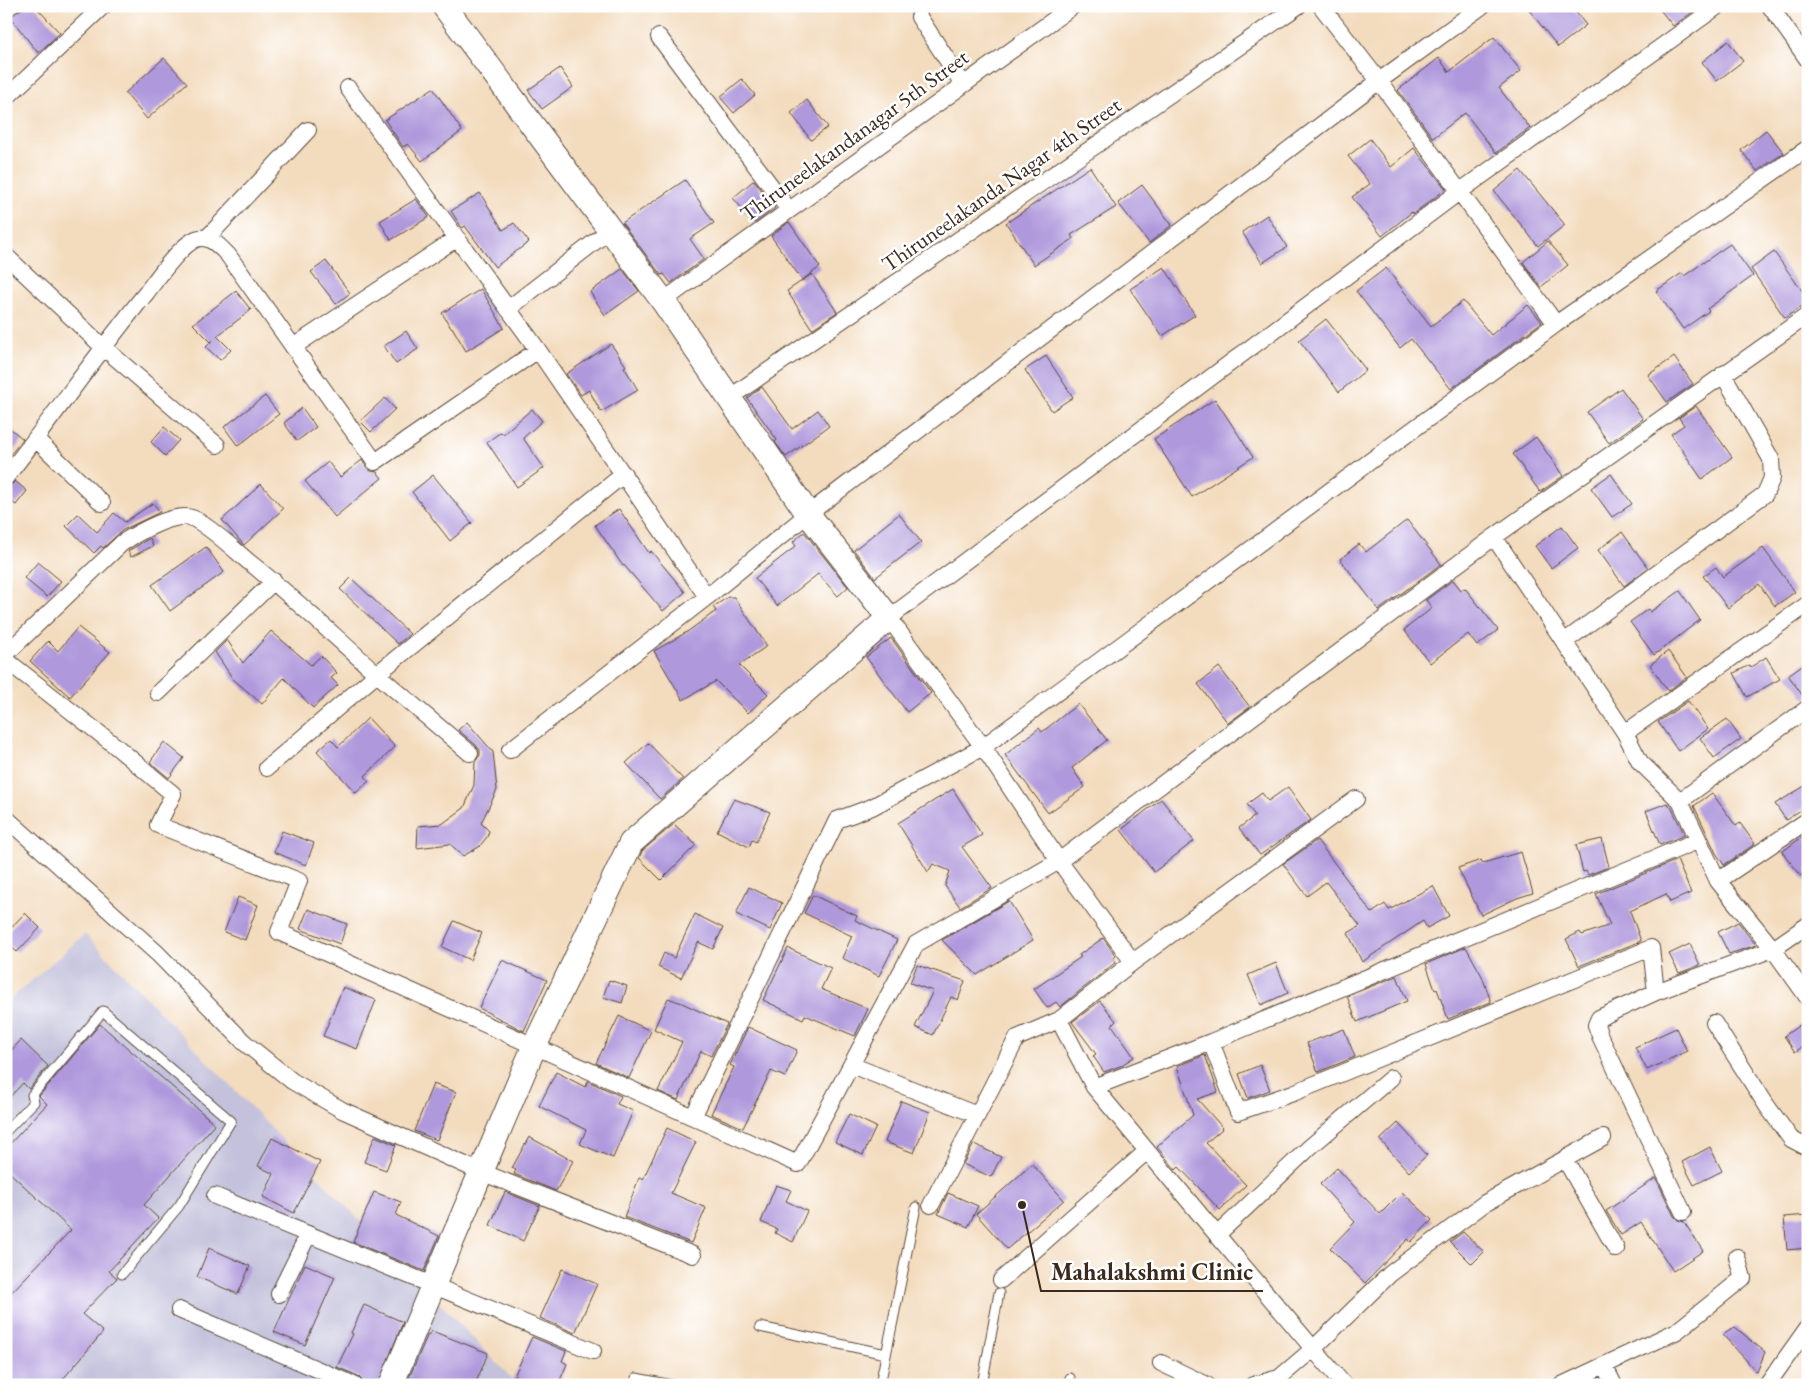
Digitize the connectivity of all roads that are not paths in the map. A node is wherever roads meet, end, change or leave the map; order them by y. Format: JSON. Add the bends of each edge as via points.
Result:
{"nodes":[{"id":1,"x":103,"y":6,"type":"edge"},
{"id":2,"x":444,"y":6,"type":"edge"},
{"id":3,"x":1073,"y":6,"type":"edge"},
{"id":4,"x":1298,"y":6,"type":"edge"},
{"id":5,"x":1321,"y":6,"type":"edge"},
{"id":6,"x":1482,"y":6,"type":"edge"},
{"id":7,"x":1718,"y":6,"type":"edge"},
{"id":8,"x":1770,"y":6,"type":"edge"},
{"id":9,"x":919,"y":17,"type":"dead end"},
{"id":10,"x":659,"y":37,"type":"dead end"},
{"id":11,"x":1808,"y":60,"type":"edge"},
{"id":12,"x":1379,"y":81,"type":"junction"},
{"id":13,"x":963,"y":84,"type":"junction"},
{"id":14,"x":348,"y":88,"type":"dead end"},
{"id":15,"x":6,"y":98,"type":"edge"},
{"id":16,"x":308,"y":130,"type":"dead end"},
{"id":17,"x":1808,"y":148,"type":"edge"},
{"id":18,"x":1458,"y":192,"type":"junction"},
{"id":19,"x":789,"y":210,"type":"junction"},
{"id":20,"x":610,"y":230,"type":"junction"},
{"id":21,"x":207,"y":238,"type":"junction"},
{"id":22,"x":457,"y":238,"type":"junction"},
{"id":23,"x":6,"y":256,"type":"edge"},
{"id":24,"x":663,"y":301,"type":"junction"},
{"id":25,"x":508,"y":309,"type":"junction"},
{"id":26,"x":1808,"y":314,"type":"edge"},
{"id":27,"x":1556,"y":324,"type":"junction"},
{"id":28,"x":103,"y":346,"type":"junction"},
{"id":29,"x":293,"y":347,"type":"junction"},
{"id":30,"x":538,"y":350,"type":"junction"},
{"id":31,"x":1723,"y":374,"type":"junction"},
{"id":32,"x":729,"y":398,"type":"junction"},
{"id":33,"x":36,"y":439,"type":"junction"},
{"id":34,"x":217,"y":445,"type":"dead end"},
{"id":35,"x":624,"y":474,"type":"junction"},
{"id":36,"x":6,"y":477,"type":"edge"},
{"id":37,"x":102,"y":503,"type":"dead end"},
{"id":38,"x":808,"y":514,"type":"junction"},
{"id":39,"x":1494,"y":537,"type":"junction"},
{"id":40,"x":274,"y":581,"type":"junction"},
{"id":41,"x":707,"y":597,"type":"junction"},
{"id":42,"x":1808,"y":604,"type":"edge"},
{"id":43,"x":889,"y":618,"type":"junction"},
{"id":44,"x":1564,"y":642,"type":"junction"},
{"id":45,"x":6,"y":654,"type":"edge"},
{"id":46,"x":6,"y":660,"type":"edge"},
{"id":47,"x":377,"y":674,"type":"junction"},
{"id":48,"x":158,"y":693,"type":"dead end"},
{"id":49,"x":1808,"y":708,"type":"edge"},
{"id":50,"x":1625,"y":733,"type":"junction"},
{"id":51,"x":983,"y":747,"type":"junction"},
{"id":52,"x":510,"y":750,"type":"dead end"},
{"id":53,"x":470,"y":753,"type":"dead end"},
{"id":54,"x":267,"y":768,"type":"dead end"},
{"id":55,"x":1356,"y":799,"type":"dead end"},
{"id":56,"x":1680,"y":801,"type":"junction"},
{"id":57,"x":6,"y":818,"type":"edge"},
{"id":58,"x":1808,"y":820,"type":"edge"},
{"id":59,"x":1697,"y":841,"type":"junction"},
{"id":60,"x":1059,"y":861,"type":"junction"},
{"id":61,"x":1718,"y":881,"type":"junction"},
{"id":62,"x":1808,"y":925,"type":"edge"},
{"id":63,"x":1773,"y":949,"type":"junction"},
{"id":64,"x":1133,"y":962,"type":"junction"},
{"id":65,"x":1656,"y":992,"type":"junction"},
{"id":66,"x":1808,"y":998,"type":"edge"},
{"id":67,"x":1059,"y":1020,"type":"junction"},
{"id":68,"x":1714,"y":1023,"type":"dead end"},
{"id":69,"x":1211,"y":1042,"type":"junction"},
{"id":70,"x":534,"y":1047,"type":"junction"},
{"id":71,"x":851,"y":1064,"type":"junction"},
{"id":72,"x":1391,"y":1078,"type":"dead end"},
{"id":73,"x":1094,"y":1086,"type":"junction"},
{"id":74,"x":978,"y":1115,"type":"junction"},
{"id":75,"x":693,"y":1117,"type":"junction"},
{"id":76,"x":6,"y":1131,"type":"edge"},
{"id":77,"x":1603,"y":1138,"type":"dead end"},
{"id":78,"x":1808,"y":1148,"type":"edge"},
{"id":79,"x":1147,"y":1152,"type":"junction"},
{"id":80,"x":1565,"y":1159,"type":"junction"},
{"id":81,"x":481,"y":1172,"type":"junction"},
{"id":82,"x":215,"y":1196,"type":"dead end"},
{"id":83,"x":924,"y":1206,"type":"joint"},
{"id":84,"x":1683,"y":1212,"type":"dead end"},
{"id":85,"x":308,"y":1235,"type":"junction"},
{"id":86,"x":1217,"y":1235,"type":"junction"},
{"id":87,"x":1616,"y":1249,"type":"dead end"},
{"id":88,"x":692,"y":1255,"type":"dead end"},
{"id":89,"x":1736,"y":1257,"type":"dead end"},
{"id":90,"x":122,"y":1274,"type":"dead end"},
{"id":91,"x":433,"y":1286,"type":"junction"},
{"id":92,"x":1000,"y":1286,"type":"joint"},
{"id":93,"x":279,"y":1294,"type":"dead end"},
{"id":94,"x":179,"y":1310,"type":"dead end"},
{"id":95,"x":760,"y":1327,"type":"dead end"},
{"id":96,"x":1808,"y":1327,"type":"edge"},
{"id":97,"x":1313,"y":1349,"type":"junction"},
{"id":98,"x":594,"y":1351,"type":"dead end"},
{"id":99,"x":886,"y":1354,"type":"junction"},
{"id":100,"x":1160,"y":1363,"type":"dead end"},
{"id":101,"x":1604,"y":1365,"type":"junction"},
{"id":102,"x":636,"y":1378,"type":"dead end"},
{"id":103,"x":1769,"y":1384,"type":"edge"},
{"id":104,"x":354,"y":1385,"type":"edge"},
{"id":105,"x":391,"y":1385,"type":"edge"},
{"id":106,"x":672,"y":1385,"type":"edge"},
{"id":107,"x":880,"y":1385,"type":"edge"},
{"id":108,"x":982,"y":1385,"type":"edge"},
{"id":109,"x":1207,"y":1385,"type":"edge"},
{"id":110,"x":1253,"y":1385,"type":"edge"},
{"id":111,"x":1344,"y":1385,"type":"edge"},
{"id":112,"x":1562,"y":1385,"type":"edge"},
{"id":113,"x":1614,"y":1385,"type":"edge"}],
"edges":[{"from":1,"to":15,"type":"street"},
{"from":2,"to":20,"type":"street"},
{"from":3,"to":13,"type":"street","name":"Thiruneelakandanagar 5th Street"},
{"from":4,"to":32,"type":"street","name":"Thiruneelakanda Nagar 4th Street"},
{"from":5,"to":12,"type":"street"},
{"from":6,"to":12,"type":"street"},
{"from":7,"to":18,"type":"street"},
{"from":8,"to":11,"type":"street"},
{"from":9,"to":13,"type":"street"},
{"from":10,"to":19,"type":"street"},
{"from":12,"to":18,"type":"street"},
{"from":12,"to":38,"type":"street"},
{"from":13,"to":19,"type":"street","name":"Thiruneelakandanagar 5th Street"},
{"from":14,"to":22,"type":"street"},
{"from":16,"to":21,"type":"street"},
{"from":17,"to":27,"type":"street"},
{"from":18,"to":27,"type":"street"},
{"from":18,"to":43,"type":"street"},
{"from":19,"to":24,"type":"street","name":"Thiruneelakandanagar 5th Street"},
{"from":20,"to":24,"type":"street"},
{"from":20,"to":25,"type":"street"},
{"from":21,"to":28,"type":"street","via":[[197,239],[175,257]]},
{"from":21,"to":29,"type":"street","via":[[228,255]]},
{"from":22,"to":25,"type":"street"},
{"from":22,"to":29,"type":"street"},
{"from":23,"to":28,"type":"street"},
{"from":24,"to":32,"type":"street"},
{"from":25,"to":30,"type":"street"},
{"from":26,"to":31,"type":"street"},
{"from":27,"to":51,"type":"street"},
{"from":28,"to":33,"type":"street"},
{"from":28,"to":34,"type":"street"},
{"from":29,"to":30,"type":"street","via":[[375,462]]},
{"from":30,"to":35,"type":"street"},
{"from":31,"to":39,"type":"street"},
{"from":31,"to":44,"type":"street","via":[[1771,458],[1772,478],[1764,494]]},
{"from":32,"to":38,"type":"street"},
{"from":33,"to":36,"type":"street"},
{"from":33,"to":37,"type":"street"},
{"from":35,"to":41,"type":"street"},
{"from":35,"to":47,"type":"street"},
{"from":38,"to":41,"type":"street"},
{"from":38,"to":43,"type":"street"},
{"from":39,"to":44,"type":"street"},
{"from":39,"to":60,"type":"street"},
{"from":40,"to":45,"type":"street","via":[[191,518],[166,520],[122,543]]},
{"from":40,"to":47,"type":"street"},
{"from":40,"to":48,"type":"street"},
{"from":41,"to":52,"type":"street"},
{"from":42,"to":50,"type":"street"},
{"from":43,"to":51,"type":"street"},
{"from":43,"to":70,"type":"street","via":[[631,843]]},
{"from":44,"to":50,"type":"street"},
{"from":46,"to":70,"type":"street","via":[[173,794],[158,825],[299,881],[279,932]]},
{"from":47,"to":53,"type":"street"},
{"from":47,"to":54,"type":"street"},
{"from":49,"to":56,"type":"street"},
{"from":50,"to":56,"type":"street","via":[[1640,762]]},
{"from":51,"to":60,"type":"street"},
{"from":51,"to":75,"type":"street","via":[[872,807],[837,820]]},
{"from":55,"to":64,"type":"street"},
{"from":56,"to":59,"type":"street"},
{"from":57,"to":81,"type":"street","via":[[158,954],[244,1043],[292,1081],[342,1110]]},
{"from":58,"to":61,"type":"street"},
{"from":59,"to":61,"type":"street"},
{"from":59,"to":69,"type":"street"},
{"from":60,"to":64,"type":"street"},
{"from":60,"to":71,"type":"street","via":[[916,944]]},
{"from":61,"to":63,"type":"street"},
{"from":62,"to":63,"type":"street"},
{"from":63,"to":65,"type":"street"},
{"from":63,"to":66,"type":"street"},
{"from":64,"to":67,"type":"street"},
{"from":65,"to":69,"type":"street","via":[[1650,948],[1293,1093],[1238,1112]]},
{"from":65,"to":84,"type":"street","via":[[1600,1018],[1596,1025]]},
{"from":67,"to":73,"type":"street"},
{"from":67,"to":74,"type":"street","via":[[1017,1038]]},
{"from":68,"to":78,"type":"street","via":[[1791,1139]]},
{"from":69,"to":73,"type":"street"},
{"from":70,"to":75,"type":"street"},
{"from":70,"to":81,"type":"street"},
{"from":71,"to":74,"type":"street"},
{"from":71,"to":75,"type":"street","via":[[798,1164]]},
{"from":72,"to":86,"type":"street","via":[[1310,1147]]},
{"from":73,"to":79,"type":"street"},
{"from":74,"to":83,"type":"street"},
{"from":76,"to":90,"type":"lane","via":[[34,1102],[32,1095],[102,1011],[231,1121],[179,1206]]},
{"from":77,"to":80,"type":"street"},
{"from":79,"to":86,"type":"street"},
{"from":79,"to":92,"type":"street"},
{"from":80,"to":87,"type":"street"},
{"from":80,"to":97,"type":"street","via":[[1485,1203],[1390,1274]]},
{"from":81,"to":88,"type":"street"},
{"from":81,"to":91,"type":"street"},
{"from":82,"to":85,"type":"street"},
{"from":83,"to":99,"type":"lane"},
{"from":85,"to":91,"type":"street"},
{"from":85,"to":93,"type":"street"},
{"from":86,"to":97,"type":"street"},
{"from":89,"to":101,"type":"street","via":[[1743,1278],[1677,1331]]},
{"from":91,"to":98,"type":"street"},
{"from":91,"to":105,"type":"street"},
{"from":92,"to":108,"type":"lane"},
{"from":94,"to":104,"type":"street"},
{"from":95,"to":99,"type":"lane"},
{"from":96,"to":103,"type":"street"},
{"from":97,"to":110,"type":"street","via":[[1279,1378]]},
{"from":97,"to":111,"type":"street"},
{"from":99,"to":107,"type":"lane"},
{"from":100,"to":109,"type":"street"},
{"from":101,"to":112,"type":"street"},
{"from":101,"to":113,"type":"street"},
{"from":102,"to":106,"type":"lane"}]}
